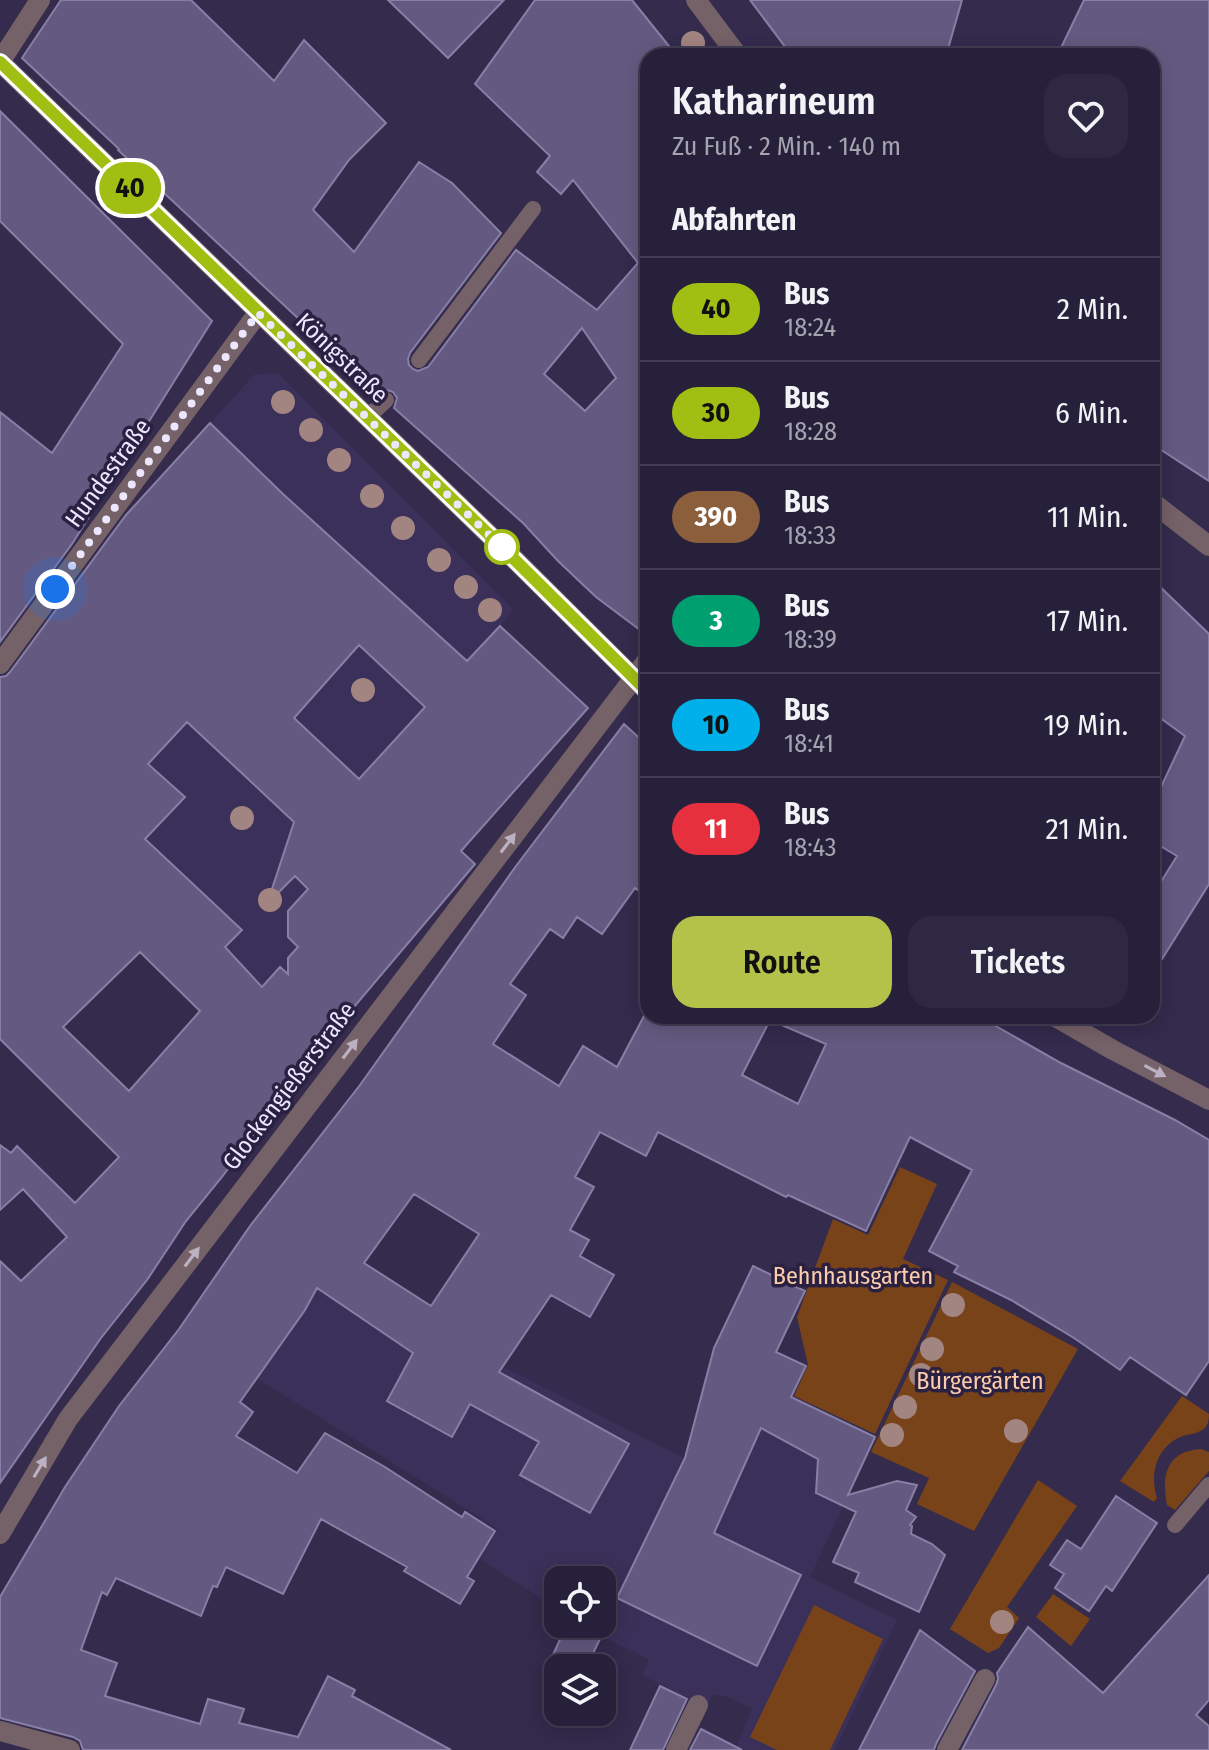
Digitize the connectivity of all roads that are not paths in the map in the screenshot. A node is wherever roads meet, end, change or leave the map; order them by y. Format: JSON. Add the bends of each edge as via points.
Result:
{"nodes":[{"id":1,"x":40,"y":0,"type":"edge"},
{"id":2,"x":696,"y":0,"type":"edge"},
{"id":3,"x":732,"y":48,"type":"edge"},
{"id":4,"x":0,"y":62,"type":"edge"},
{"id":5,"x":533,"y":209,"type":"dead end"},
{"id":6,"x":258,"y":313,"type":"junction"},
{"id":7,"x":419,"y":360,"type":"dead end"},
{"id":8,"x":386,"y":400,"type":"dead end"},
{"id":9,"x":367,"y":418,"type":"junction"},
{"id":10,"x":1160,"y":508,"type":"edge"},
{"id":11,"x":1209,"y":546,"type":"edge"},
{"id":12,"x":0,"y":664,"type":"edge"},
{"id":13,"x":640,"y":684,"type":"edge"},
{"id":14,"x":640,"y":686,"type":"edge"},
{"id":15,"x":1068,"y":1024,"type":"edge"},
{"id":16,"x":1209,"y":1100,"type":"edge"},
{"id":17,"x":1209,"y":1485,"type":"edge"},
{"id":18,"x":1175,"y":1525,"type":"dead end"},
{"id":19,"x":0,"y":1534,"type":"edge"},
{"id":20,"x":985,"y":1679,"type":"dead end"},
{"id":21,"x":698,"y":1705,"type":"dead end"},
{"id":22,"x":0,"y":1731,"type":"edge"},
{"id":23,"x":70,"y":1750,"type":"edge"},
{"id":24,"x":676,"y":1750,"type":"edge"},
{"id":25,"x":947,"y":1750,"type":"edge"}],
"edges":[{"from":1,"to":4,"type":"street"},
{"from":2,"to":3,"type":"street"},
{"from":4,"to":6,"type":"street","name":"Königstraße"},
{"from":5,"to":7,"type":"lane"},
{"from":6,"to":9,"type":"street","name":"Königstraße"},
{"from":6,"to":12,"type":"street","name":"Hundestraße"},
{"from":8,"to":9,"type":"lane"},
{"from":9,"to":13,"type":"street","name":"Königstraße"},
{"from":10,"to":11,"type":"street"},
{"from":19,"to":14,"type":"street","name":"Glockengießerstraße","one_way":true,"via":[[68,1419]]},
{"from":15,"to":16,"type":"street","one_way":true},
{"from":17,"to":18,"type":"lane"},
{"from":20,"to":25,"type":"street"},
{"from":21,"to":24,"type":"street"},
{"from":22,"to":23,"type":"street"}]}
